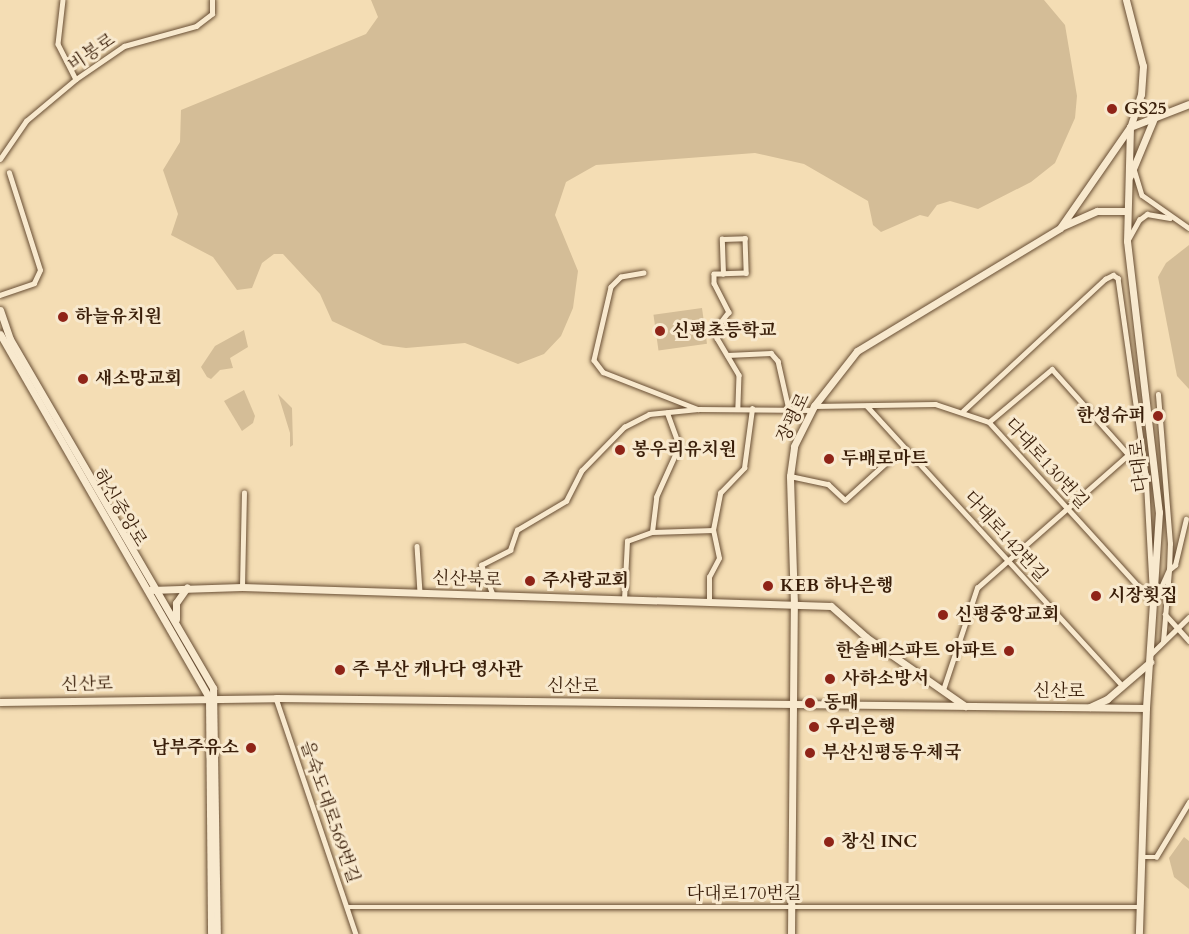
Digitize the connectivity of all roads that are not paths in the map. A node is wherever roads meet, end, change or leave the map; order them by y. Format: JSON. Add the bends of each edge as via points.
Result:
{"nodes":[{"id":1,"x":63,"y":0,"type":"edge"},
{"id":2,"x":212,"y":0,"type":"edge"},
{"id":3,"x":1126,"y":0,"type":"edge"},
{"id":4,"x":76,"y":79,"type":"junction"},
{"id":5,"x":1189,"y":104,"type":"edge"},
{"id":6,"x":1154,"y":118,"type":"junction"},
{"id":7,"x":1130,"y":127,"type":"junction"},
{"id":8,"x":0,"y":159,"type":"edge"},
{"id":9,"x":1134,"y":167,"type":"junction"},
{"id":10,"x":9,"y":173,"type":"dead end"},
{"id":11,"x":1127,"y":184,"type":"junction"},
{"id":12,"x":1126,"y":211,"type":"junction"},
{"id":13,"x":1177,"y":220,"type":"junction"},
{"id":14,"x":1060,"y":228,"type":"junction"},
{"id":15,"x":1189,"y":228,"type":"edge"},
{"id":16,"x":1127,"y":241,"type":"junction"},
{"id":17,"x":644,"y":273,"type":"dead end"},
{"id":18,"x":723,"y":274,"type":"junction"},
{"id":19,"x":0,"y":295,"type":"edge"},
{"id":20,"x":0,"y":310,"type":"edge"},
{"id":21,"x":4,"y":338,"type":"edge"},
{"id":22,"x":727,"y":355,"type":"junction"},
{"id":23,"x":1158,"y":394,"type":"dead end"},
{"id":24,"x":867,"y":406,"type":"junction"},
{"id":25,"x":813,"y":408,"type":"junction"},
{"id":26,"x":698,"y":409,"type":"junction"},
{"id":27,"x":738,"y":409,"type":"junction"},
{"id":28,"x":752,"y":410,"type":"junction"},
{"id":29,"x":789,"y":410,"type":"junction"},
{"id":30,"x":963,"y":411,"type":"junction"},
{"id":31,"x":667,"y":413,"type":"junction"},
{"id":32,"x":989,"y":422,"type":"junction"},
{"id":33,"x":1129,"y":454,"type":"junction"},
{"id":34,"x":888,"y":461,"type":"dead end"},
{"id":35,"x":1146,"y":474,"type":"junction"},
{"id":36,"x":790,"y":476,"type":"junction"},
{"id":37,"x":244,"y":493,"type":"dead end"},
{"id":38,"x":1068,"y":508,"type":"junction"},
{"id":39,"x":1186,"y":519,"type":"dead end"},
{"id":40,"x":713,"y":530,"type":"junction"},
{"id":41,"x":652,"y":532,"type":"junction"},
{"id":42,"x":417,"y":546,"type":"dead end"},
{"id":43,"x":1008,"y":561,"type":"junction"},
{"id":44,"x":1169,"y":570,"type":"junction"},
{"id":45,"x":187,"y":587,"type":"junction"},
{"id":46,"x":242,"y":587,"type":"junction"},
{"id":47,"x":154,"y":588,"type":"junction"},
{"id":48,"x":420,"y":593,"type":"junction"},
{"id":49,"x":493,"y":596,"type":"junction"},
{"id":50,"x":624,"y":600,"type":"junction"},
{"id":51,"x":709,"y":602,"type":"junction"},
{"id":52,"x":1154,"y":603,"type":"junction"},
{"id":53,"x":794,"y":605,"type":"junction"},
{"id":54,"x":1165,"y":614,"type":"junction"},
{"id":55,"x":1189,"y":617,"type":"edge"},
{"id":56,"x":176,"y":619,"type":"junction"},
{"id":57,"x":1178,"y":628,"type":"junction"},
{"id":58,"x":1189,"y":641,"type":"edge"},
{"id":59,"x":1163,"y":642,"type":"junction"},
{"id":60,"x":1150,"y":659,"type":"junction"},
{"id":61,"x":1123,"y":686,"type":"junction"},
{"id":62,"x":943,"y":690,"type":"junction"},
{"id":63,"x":212,"y":698,"type":"junction"},
{"id":64,"x":276,"y":698,"type":"junction"},
{"id":65,"x":0,"y":702,"type":"edge"},
{"id":66,"x":793,"y":704,"type":"junction"},
{"id":67,"x":965,"y":706,"type":"junction"},
{"id":68,"x":1087,"y":708,"type":"junction"},
{"id":69,"x":1146,"y":708,"type":"junction"},
{"id":70,"x":1189,"y":802,"type":"edge"},
{"id":71,"x":1141,"y":856,"type":"junction"},
{"id":72,"x":347,"y":907,"type":"junction"},
{"id":73,"x":792,"y":907,"type":"junction"},
{"id":74,"x":1140,"y":907,"type":"junction"},
{"id":75,"x":211,"y":934,"type":"edge"},
{"id":76,"x":218,"y":934,"type":"edge"},
{"id":77,"x":356,"y":934,"type":"edge"},
{"id":78,"x":791,"y":934,"type":"edge"},
{"id":79,"x":1139,"y":934,"type":"edge"}],
"edges":[{"from":1,"to":4,"type":"street","via":[[58,44]]},
{"from":2,"to":4,"type":"street","name":"비봉로","via":[[212,14],[196,26],[124,46]]},
{"from":3,"to":7,"type":"street","name":"다대로","via":[[1143,66],[1141,94]]},
{"from":4,"to":8,"type":"street","name":"비봉로","via":[[26,121]]},
{"from":5,"to":6,"type":"street"},
{"from":6,"to":7,"type":"street"},
{"from":6,"to":9,"type":"street"},
{"from":7,"to":11,"type":"street","name":"다대로"},
{"from":7,"to":14,"type":"street","name":"장평로"},
{"from":9,"to":11,"type":"street"},
{"from":9,"to":13,"type":"street","via":[[1142,195]]},
{"from":10,"to":19,"type":"street","via":[[40,270],[34,283]]},
{"from":11,"to":12,"type":"street","name":"다대로"},
{"from":12,"to":14,"type":"street","via":[[1097,211]]},
{"from":12,"to":16,"type":"street","name":"다대로"},
{"from":13,"to":15,"type":"street"},
{"from":13,"to":16,"type":"street","via":[[1147,214]]},
{"from":14,"to":25,"type":"street","name":"장평로","via":[[875,337],[857,351]]},
{"from":16,"to":52,"type":"street","name":"다대로","via":[[1159,512]]},
{"from":17,"to":26,"type":"street","via":[[621,277],[611,287],[594,360],[603,372]]},
{"from":18,"to":18,"type":"street","via":[[722,239],[745,238],[746,273]]},
{"from":18,"to":22,"type":"street","via":[[714,274],[714,283],[729,312],[718,326],[717,338]]},
{"from":20,"to":21,"type":"street"},
{"from":21,"to":47,"type":"street"},
{"from":22,"to":27,"type":"street","via":[[739,375]]},
{"from":22,"to":29,"type":"street","via":[[771,353],[778,361]]},
{"from":23,"to":44,"type":"street","via":[[1169,502]]},
{"from":24,"to":25,"type":"street","name":"다대로130번길"},
{"from":24,"to":30,"type":"street","name":"다대로130번길","via":[[919,403]]},
{"from":24,"to":43,"type":"street","name":"다대로142번길"},
{"from":25,"to":29,"type":"street","name":"다대로130번길"},
{"from":25,"to":36,"type":"street","name":"장평로","via":[[794,446]]},
{"from":26,"to":27,"type":"street","name":"다대로130번길"},
{"from":26,"to":31,"type":"street"},
{"from":27,"to":28,"type":"street","name":"다대로130번길"},
{"from":28,"to":29,"type":"street","name":"다대로130번길"},
{"from":28,"to":40,"type":"street","via":[[744,468],[720,492]]},
{"from":30,"to":32,"type":"street","name":"다대로130번길"},
{"from":30,"to":35,"type":"street","via":[[1113,275],[1118,278]]},
{"from":31,"to":41,"type":"street","via":[[679,446],[656,497]]},
{"from":31,"to":49,"type":"street","via":[[649,414],[624,426],[580,471],[566,501],[517,530],[510,550],[482,565]]},
{"from":32,"to":33,"type":"street","via":[[1052,369]]},
{"from":32,"to":38,"type":"street","name":"다대로130번길"},
{"from":33,"to":35,"type":"street"},
{"from":33,"to":38,"type":"street"},
{"from":34,"to":36,"type":"street","via":[[845,500],[828,484]]},
{"from":35,"to":52,"type":"street"},
{"from":36,"to":53,"type":"street","name":"장평로"},
{"from":37,"to":46,"type":"street"},
{"from":38,"to":43,"type":"street"},
{"from":38,"to":52,"type":"street","name":"다대로130번길"},
{"from":39,"to":44,"type":"street","via":[[1175,565]]},
{"from":40,"to":41,"type":"street"},
{"from":40,"to":51,"type":"street","via":[[719,558],[709,577]]},
{"from":41,"to":50,"type":"street","via":[[627,541]]},
{"from":42,"to":48,"type":"street"},
{"from":43,"to":61,"type":"street","name":"다대로142번길"},
{"from":43,"to":62,"type":"street","via":[[973,594]]},
{"from":44,"to":52,"type":"street"},
{"from":44,"to":54,"type":"street"},
{"from":45,"to":46,"type":"street","name":"신산북로"},
{"from":45,"to":47,"type":"street","name":"신산북로"},
{"from":45,"to":56,"type":"street","via":[[176,603]]},
{"from":46,"to":48,"type":"street","name":"신산북로"},
{"from":47,"to":56,"type":"street"},
{"from":47,"to":63,"type":"street"},
{"from":48,"to":49,"type":"street","name":"신산북로"},
{"from":49,"to":50,"type":"street","name":"신산북로"},
{"from":50,"to":51,"type":"street","name":"신산북로"},
{"from":51,"to":53,"type":"street","name":"신산북로"},
{"from":52,"to":60,"type":"street","name":"다대로"},
{"from":53,"to":62,"type":"street","name":"신산북로","via":[[835,608],[866,637]]},
{"from":53,"to":66,"type":"street","name":"장평로"},
{"from":54,"to":57,"type":"street"},
{"from":54,"to":59,"type":"street"},
{"from":55,"to":57,"type":"street"},
{"from":56,"to":63,"type":"street","via":[[210,679]]},
{"from":57,"to":58,"type":"street"},
{"from":57,"to":59,"type":"street"},
{"from":59,"to":60,"type":"street"},
{"from":60,"to":61,"type":"street"},
{"from":60,"to":69,"type":"street","name":"다대로"},
{"from":61,"to":68,"type":"street"},
{"from":62,"to":67,"type":"street","name":"신산북로"},
{"from":63,"to":64,"type":"street","name":"신산로"},
{"from":63,"to":65,"type":"street","name":"신산로"},
{"from":63,"to":75,"type":"street"},
{"from":63,"to":76,"type":"street"},
{"from":64,"to":66,"type":"street","name":"신산로"},
{"from":64,"to":72,"type":"street","name":"을숙도대로569번길"},
{"from":66,"to":67,"type":"street","name":"신산로"},
{"from":66,"to":73,"type":"street","name":"장평로"},
{"from":67,"to":68,"type":"street","name":"신산로"},
{"from":68,"to":69,"type":"street","name":"신산로"},
{"from":69,"to":71,"type":"street","name":"다대로"},
{"from":70,"to":71,"type":"street","via":[[1156,857]]},
{"from":71,"to":74,"type":"street","name":"다대로"},
{"from":72,"to":73,"type":"street","name":"다대로170번길"},
{"from":72,"to":77,"type":"street","name":"을숙도대로569번길"},
{"from":73,"to":74,"type":"street","name":"다대로170번길"},
{"from":73,"to":78,"type":"street","name":"장평로"},
{"from":74,"to":79,"type":"street","name":"다대로"}]}
